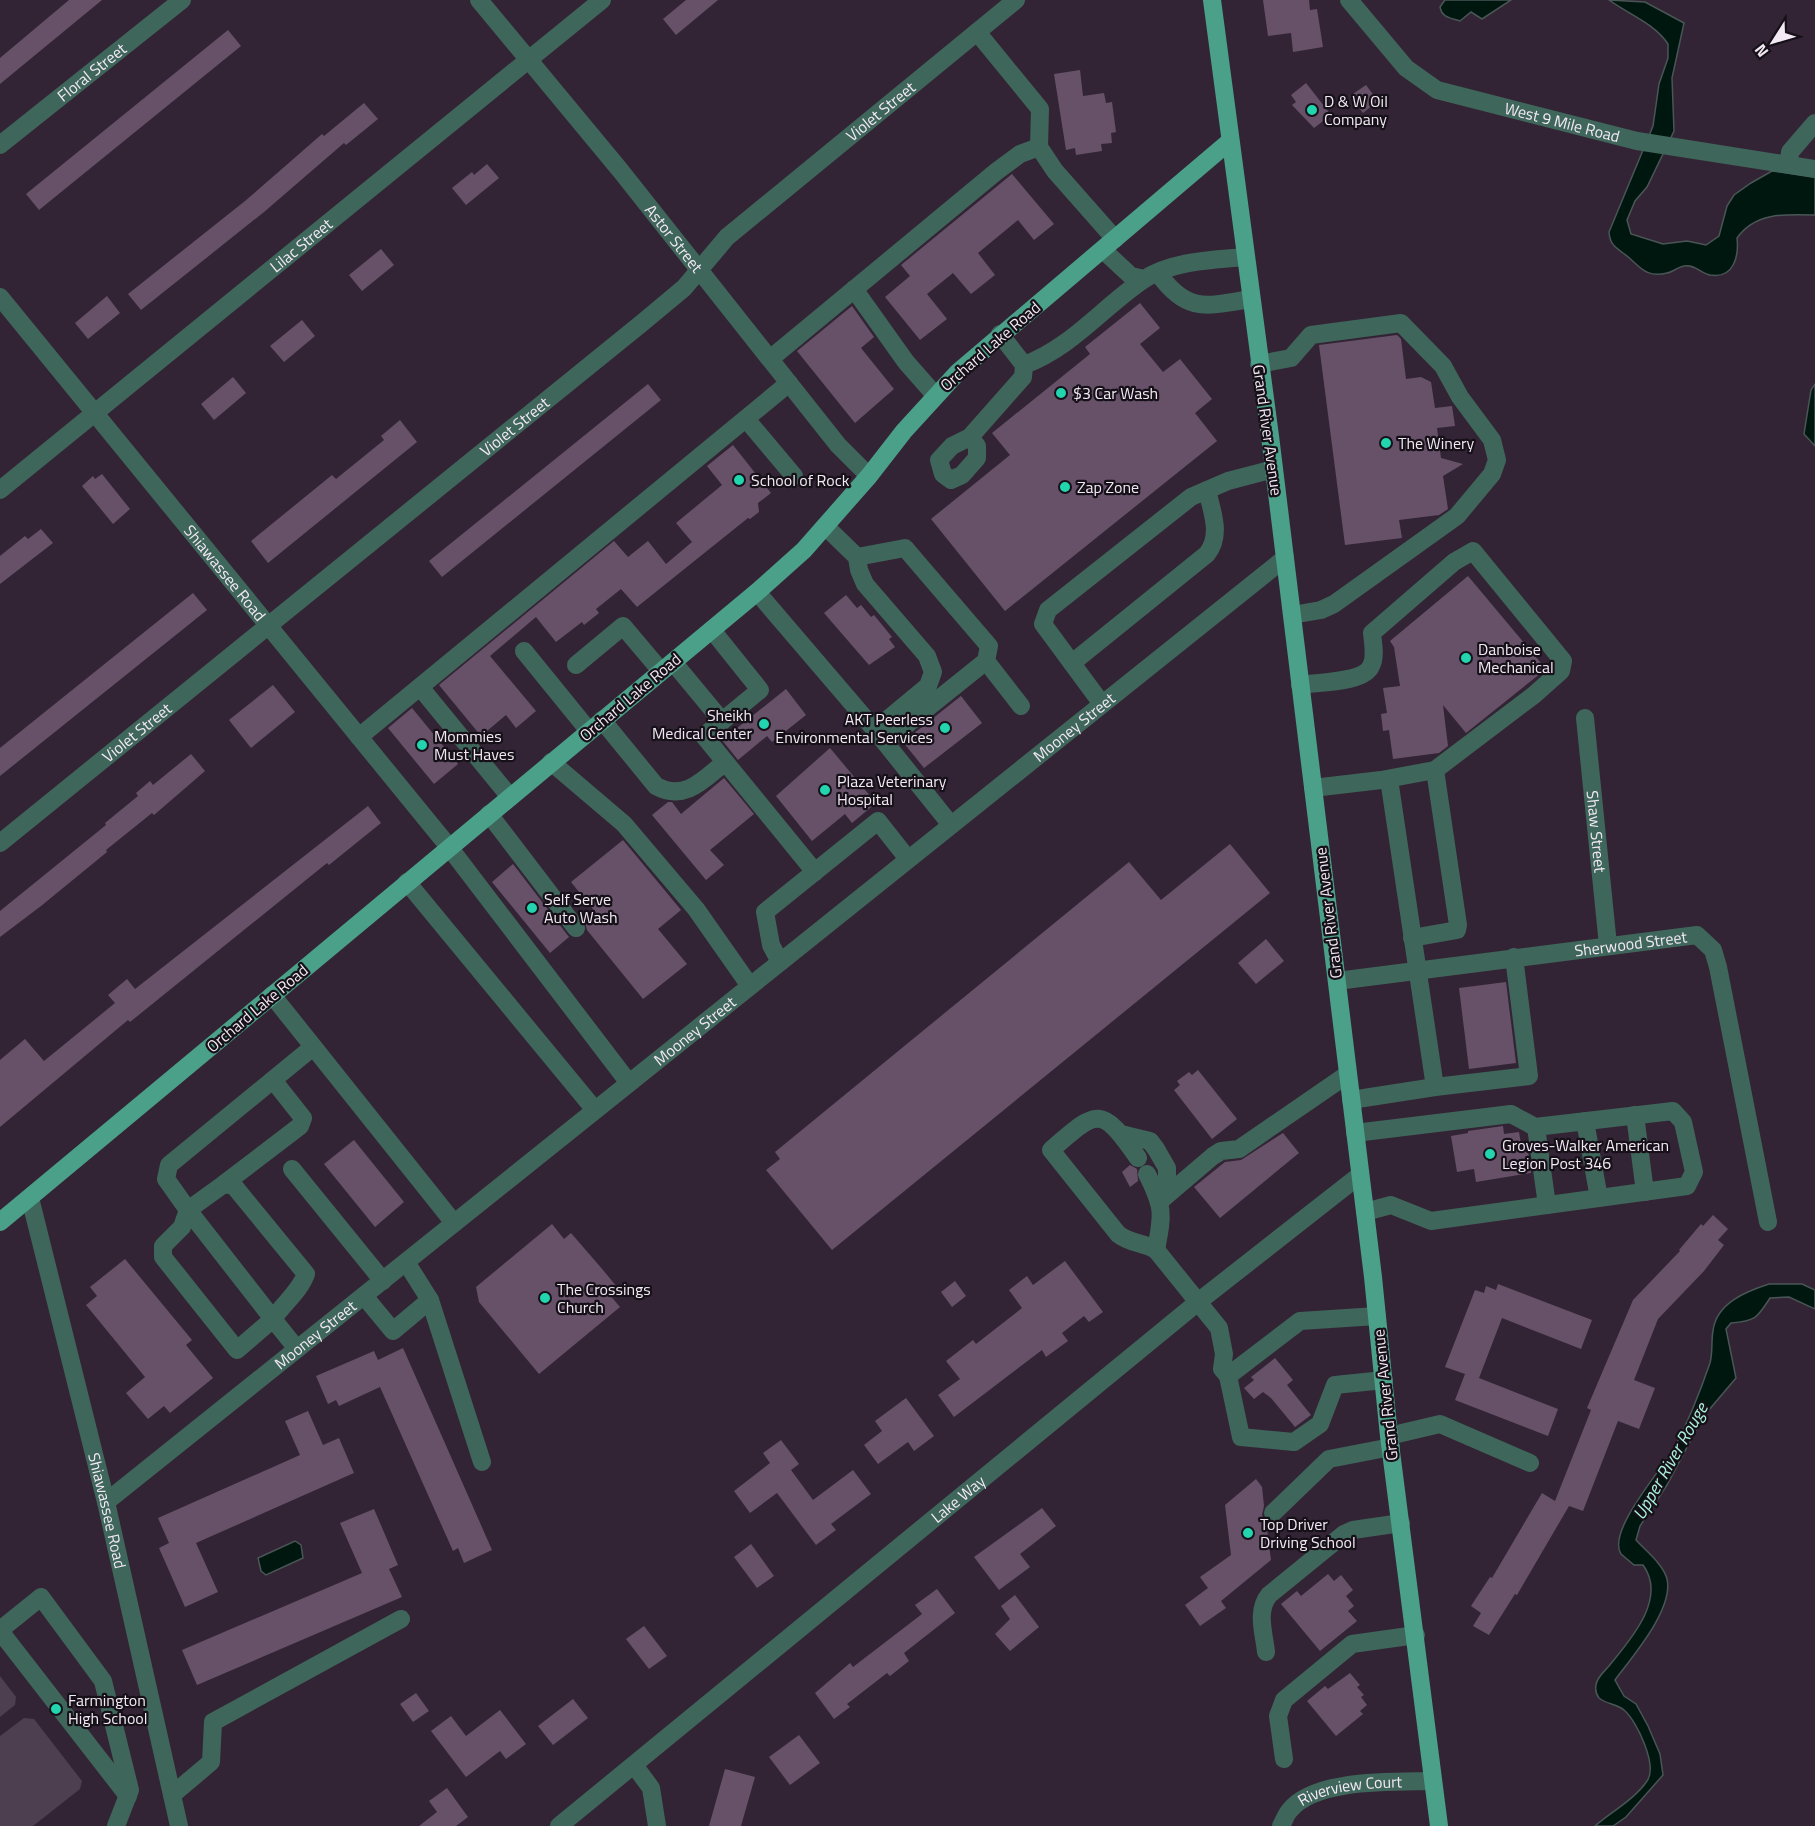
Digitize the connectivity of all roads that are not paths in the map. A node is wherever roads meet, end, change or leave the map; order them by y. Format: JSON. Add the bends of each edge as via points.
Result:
{"nodes":[{"id":1,"x":182,"y":0,"type":"edge"},
{"id":2,"x":479,"y":0,"type":"edge"},
{"id":3,"x":602,"y":0,"type":"edge"},
{"id":4,"x":1016,"y":0,"type":"edge"},
{"id":5,"x":1212,"y":0,"type":"edge"},
{"id":6,"x":1349,"y":0,"type":"edge"},
{"id":7,"x":977,"y":32,"type":"junction"},
{"id":8,"x":528,"y":60,"type":"junction"},
{"id":9,"x":1815,"y":123,"type":"edge"},
{"id":10,"x":1230,"y":141,"type":"junction"},
{"id":11,"x":0,"y":145,"type":"edge"},
{"id":12,"x":1039,"y":147,"type":"junction"},
{"id":13,"x":1789,"y":164,"type":"junction"},
{"id":14,"x":1815,"y":169,"type":"edge"},
{"id":15,"x":1109,"y":245,"type":"junction"},
{"id":16,"x":1245,"y":257,"type":"junction"},
{"id":17,"x":698,"y":269,"type":"junction"},
{"id":18,"x":1151,"y":276,"type":"junction"},
{"id":19,"x":854,"y":290,"type":"junction"},
{"id":20,"x":0,"y":297,"type":"edge"},
{"id":21,"x":1251,"y":300,"type":"junction"},
{"id":22,"x":1000,"y":334,"type":"junction"},
{"id":23,"x":770,"y":359,"type":"junction"},
{"id":24,"x":1259,"y":364,"type":"junction"},
{"id":25,"x":1024,"y":365,"type":"junction"},
{"id":26,"x":789,"y":383,"type":"junction"},
{"id":27,"x":935,"y":395,"type":"junction"},
{"id":28,"x":95,"y":413,"type":"junction"},
{"id":29,"x":746,"y":419,"type":"junction"},
{"id":30,"x":970,"y":437,"type":"dead end"},
{"id":31,"x":1274,"y":469,"type":"junction"},
{"id":32,"x":794,"y":476,"type":"dead end"},
{"id":33,"x":869,"y":476,"type":"junction"},
{"id":34,"x":0,"y":490,"type":"edge"},
{"id":35,"x":1207,"y":490,"type":"junction"},
{"id":36,"x":825,"y":526,"type":"junction"},
{"id":37,"x":1285,"y":558,"type":"junction"},
{"id":38,"x":858,"y":563,"type":"junction"},
{"id":39,"x":757,"y":592,"type":"junction"},
{"id":40,"x":1292,"y":615,"type":"junction"},
{"id":41,"x":268,"y":625,"type":"junction"},
{"id":42,"x":712,"y":630,"type":"junction"},
{"id":43,"x":524,"y":651,"type":"dead end"},
{"id":44,"x":986,"y":661,"type":"junction"},
{"id":45,"x":1072,"y":663,"type":"junction"},
{"id":46,"x":576,"y":665,"type":"dead end"},
{"id":47,"x":667,"y":667,"type":"junction"},
{"id":48,"x":1300,"y":685,"type":"junction"},
{"id":49,"x":420,"y":687,"type":"junction"},
{"id":50,"x":1102,"y":704,"type":"junction"},
{"id":51,"x":1021,"y":706,"type":"dead end"},
{"id":52,"x":1585,"y":718,"type":"dead end"},
{"id":53,"x":722,"y":722,"type":"junction"},
{"id":54,"x":595,"y":726,"type":"junction"},
{"id":55,"x":880,"y":736,"type":"junction"},
{"id":56,"x":360,"y":737,"type":"junction"},
{"id":57,"x":552,"y":762,"type":"junction"},
{"id":58,"x":725,"y":762,"type":"junction"},
{"id":59,"x":1435,"y":770,"type":"junction"},
{"id":60,"x":1389,"y":779,"type":"junction"},
{"id":61,"x":1313,"y":788,"type":"junction"},
{"id":62,"x":510,"y":796,"type":"junction"},
{"id":63,"x":489,"y":814,"type":"junction"},
{"id":64,"x":951,"y":825,"type":"junction"},
{"id":65,"x":0,"y":843,"type":"edge"},
{"id":66,"x":449,"y":847,"type":"junction"},
{"id":67,"x":908,"y":859,"type":"junction"},
{"id":68,"x":815,"y":872,"type":"junction"},
{"id":69,"x":407,"y":882,"type":"junction"},
{"id":70,"x":576,"y":928,"type":"dead end"},
{"id":71,"x":1412,"y":938,"type":"junction"},
{"id":72,"x":1608,"y":945,"type":"junction"},
{"id":73,"x":1514,"y":957,"type":"junction"},
{"id":74,"x":780,"y":962,"type":"junction"},
{"id":75,"x":1417,"y":970,"type":"junction"},
{"id":76,"x":1337,"y":981,"type":"junction"},
{"id":77,"x":750,"y":986,"type":"junction"},
{"id":78,"x":272,"y":995,"type":"junction"},
{"id":79,"x":314,"y":1047,"type":"junction"},
{"id":80,"x":1348,"y":1074,"type":"junction"},
{"id":81,"x":273,"y":1080,"type":"junction"},
{"id":82,"x":629,"y":1083,"type":"junction"},
{"id":83,"x":1435,"y":1087,"type":"junction"},
{"id":84,"x":1351,"y":1100,"type":"junction"},
{"id":85,"x":595,"y":1110,"type":"junction"},
{"id":86,"x":1635,"y":1115,"type":"junction"},
{"id":87,"x":1586,"y":1121,"type":"junction"},
{"id":88,"x":1536,"y":1127,"type":"junction"},
{"id":89,"x":1355,"y":1133,"type":"junction"},
{"id":90,"x":1121,"y":1134,"type":"junction"},
{"id":91,"x":292,"y":1169,"type":"dead end"},
{"id":92,"x":1360,"y":1175,"type":"junction"},
{"id":93,"x":224,"y":1184,"type":"junction"},
{"id":94,"x":1645,"y":1192,"type":"junction"},
{"id":95,"x":30,"y":1198,"type":"junction"},
{"id":96,"x":1599,"y":1198,"type":"junction"},
{"id":97,"x":1159,"y":1202,"type":"junction"},
{"id":98,"x":1547,"y":1205,"type":"junction"},
{"id":99,"x":188,"y":1210,"type":"junction"},
{"id":100,"x":1365,"y":1212,"type":"junction"},
{"id":101,"x":0,"y":1222,"type":"edge"},
{"id":102,"x":1768,"y":1222,"type":"dead end"},
{"id":103,"x":454,"y":1223,"type":"junction"},
{"id":104,"x":1156,"y":1250,"type":"junction"},
{"id":105,"x":406,"y":1262,"type":"junction"},
{"id":106,"x":383,"y":1281,"type":"junction"},
{"id":107,"x":364,"y":1296,"type":"junction"},
{"id":108,"x":430,"y":1300,"type":"junction"},
{"id":109,"x":1198,"y":1302,"type":"junction"},
{"id":110,"x":1377,"y":1316,"type":"junction"},
{"id":111,"x":273,"y":1319,"type":"junction"},
{"id":112,"x":297,"y":1349,"type":"junction"},
{"id":113,"x":1228,"y":1376,"type":"junction"},
{"id":114,"x":1383,"y":1380,"type":"junction"},
{"id":115,"x":1390,"y":1442,"type":"junction"},
{"id":116,"x":482,"y":1462,"type":"dead end"},
{"id":117,"x":1530,"y":1463,"type":"dead end"},
{"id":118,"x":106,"y":1502,"type":"junction"},
{"id":119,"x":1273,"y":1513,"type":"dead end"},
{"id":120,"x":1401,"y":1523,"type":"junction"},
{"id":121,"x":401,"y":1619,"type":"dead end"},
{"id":122,"x":0,"y":1630,"type":"edge"},
{"id":123,"x":1416,"y":1635,"type":"junction"},
{"id":124,"x":1266,"y":1652,"type":"dead end"},
{"id":125,"x":1284,"y":1759,"type":"dead end"},
{"id":126,"x":634,"y":1765,"type":"junction"},
{"id":127,"x":1433,"y":1781,"type":"junction"},
{"id":128,"x":172,"y":1795,"type":"junction"},
{"id":129,"x":128,"y":1796,"type":"junction"},
{"id":130,"x":116,"y":1826,"type":"edge"},
{"id":131,"x":179,"y":1826,"type":"edge"},
{"id":132,"x":559,"y":1826,"type":"edge"},
{"id":133,"x":657,"y":1826,"type":"edge"},
{"id":134,"x":1281,"y":1826,"type":"edge"},
{"id":135,"x":1439,"y":1826,"type":"edge"}],
"edges":[{"from":1,"to":11,"type":"street","name":"Floral Street"},
{"from":2,"to":8,"type":"street","name":"Astor Street"},
{"from":3,"to":8,"type":"street","name":"Lilac Street"},
{"from":4,"to":7,"type":"street","name":"Violet Street"},
{"from":5,"to":10,"type":"main road","name":"Grand River Avenue"},
{"from":6,"to":13,"type":"street","name":"West 9 Mile Road","via":[[1406,68],[1437,90],[1637,141]]},
{"from":7,"to":12,"type":"street","via":[[1040,109]]},
{"from":7,"to":17,"type":"street","name":"Violet Street","via":[[727,237]]},
{"from":8,"to":17,"type":"street","name":"Astor Street"},
{"from":8,"to":28,"type":"street","name":"Lilac Street"},
{"from":9,"to":13,"type":"street","via":[[1791,152]]},
{"from":10,"to":15,"type":"main road","name":"Orchard Lake Road"},
{"from":10,"to":16,"type":"main road","name":"Grand River Avenue"},
{"from":12,"to":15,"type":"street"},
{"from":12,"to":19,"type":"street","via":[[1020,154],[998,171]]},
{"from":13,"to":14,"type":"street","name":"West 9 Mile Road"},
{"from":15,"to":18,"type":"street","via":[[1131,276]]},
{"from":15,"to":22,"type":"main road","name":"Orchard Lake Road"},
{"from":16,"to":18,"type":"street","via":[[1198,261]]},
{"from":16,"to":21,"type":"main road","name":"Grand River Avenue"},
{"from":17,"to":23,"type":"street","name":"Astor Street"},
{"from":17,"to":41,"type":"street","name":"Violet Street","via":[[684,288],[642,323]]},
{"from":18,"to":21,"type":"street","via":[[1191,304],[1204,307]]},
{"from":18,"to":25,"type":"street","via":[[1058,348]]},
{"from":19,"to":23,"type":"street"},
{"from":19,"to":27,"type":"street"},
{"from":20,"to":28,"type":"street","name":"Shiawassee Road"},
{"from":21,"to":24,"type":"main road","name":"Grand River Avenue"},
{"from":22,"to":25,"type":"street"},
{"from":22,"to":27,"type":"main road","name":"Orchard Lake Road"},
{"from":23,"to":26,"type":"street","name":"Astor Street"},
{"from":24,"to":31,"type":"main road","name":"Grand River Avenue"},
{"from":24,"to":40,"type":"street","via":[[1291,358],[1311,335],[1401,323],[1443,366],[1492,440],[1497,460],[1492,474],[1457,516],[1334,604]]},
{"from":25,"to":30,"type":"street","via":[[1019,384]]},
{"from":26,"to":29,"type":"street"},
{"from":26,"to":33,"type":"street","name":"Astor Street","via":[[838,446]]},
{"from":27,"to":33,"type":"main road","name":"Orchard Lake Road"},
{"from":28,"to":34,"type":"street","name":"Lilac Street"},
{"from":28,"to":41,"type":"street","name":"Shiawassee Road"},
{"from":29,"to":32,"type":"street"},
{"from":29,"to":49,"type":"street"},
{"from":31,"to":35,"type":"street"},
{"from":31,"to":37,"type":"main road","name":"Grand River Avenue"},
{"from":33,"to":36,"type":"main road","name":"Orchard Lake Road"},
{"from":35,"to":45,"type":"street","via":[[1215,541],[1207,554]]},
{"from":35,"to":45,"type":"street","via":[[1191,497],[1048,610],[1042,624]]},
{"from":36,"to":38,"type":"street"},
{"from":36,"to":39,"type":"main road","name":"Orchard Lake Road"},
{"from":37,"to":40,"type":"main road","name":"Grand River Avenue"},
{"from":37,"to":50,"type":"street","name":"Mooney Street"},
{"from":38,"to":44,"type":"street","via":[[906,548],[989,646]]},
{"from":38,"to":55,"type":"street","via":[[865,584],[927,656],[933,672],[928,686]]},
{"from":39,"to":42,"type":"main road","name":"Orchard Lake Road"},
{"from":39,"to":55,"type":"street"},
{"from":40,"to":48,"type":"main road","name":"Grand River Avenue"},
{"from":41,"to":56,"type":"street","name":"Shiawassee Road"},
{"from":41,"to":65,"type":"street","name":"Violet Street"},
{"from":42,"to":47,"type":"main road","name":"Orchard Lake Road"},
{"from":42,"to":53,"type":"street","via":[[760,690]]},
{"from":43,"to":54,"type":"street"},
{"from":44,"to":51,"type":"street"},
{"from":44,"to":55,"type":"street"},
{"from":45,"to":50,"type":"street"},
{"from":46,"to":47,"type":"street","via":[[623,626]]},
{"from":47,"to":53,"type":"street"},
{"from":47,"to":54,"type":"main road","name":"Orchard Lake Road"},
{"from":48,"to":59,"type":"street","via":[[1361,677],[1371,669],[1374,659],[1372,633],[1454,562],[1473,551],[1563,661],[1561,671],[1534,695]]},
{"from":48,"to":61,"type":"main road","name":"Grand River Avenue"},
{"from":49,"to":56,"type":"street"},
{"from":49,"to":62,"type":"street"},
{"from":50,"to":64,"type":"street","name":"Mooney Street"},
{"from":52,"to":72,"type":"street","name":"Shaw Street"},
{"from":53,"to":58,"type":"street","via":[[704,736]]},
{"from":54,"to":57,"type":"main road","name":"Orchard Lake Road"},
{"from":54,"to":58,"type":"street","via":[[665,791],[681,793],[691,789]]},
{"from":55,"to":64,"type":"street"},
{"from":56,"to":66,"type":"street","name":"Shiawassee Road"},
{"from":57,"to":62,"type":"main road","name":"Orchard Lake Road"},
{"from":57,"to":77,"type":"street","via":[[603,804],[638,840],[696,909]]},
{"from":58,"to":68,"type":"street"},
{"from":59,"to":60,"type":"street"},
{"from":59,"to":71,"type":"street","via":[[1458,925],[1451,932]]},
{"from":60,"to":61,"type":"street"},
{"from":60,"to":71,"type":"street"},
{"from":61,"to":76,"type":"main road","name":"Grand River Avenue"},
{"from":62,"to":63,"type":"main road","name":"Orchard Lake Road"},
{"from":63,"to":66,"type":"main road","name":"Orchard Lake Road"},
{"from":63,"to":70,"type":"street"},
{"from":64,"to":67,"type":"street","name":"Mooney Street"},
{"from":66,"to":69,"type":"main road","name":"Orchard Lake Road"},
{"from":66,"to":82,"type":"street","name":"Shiawassee Road"},
{"from":67,"to":68,"type":"street","via":[[878,821]]},
{"from":67,"to":74,"type":"street","name":"Mooney Street"},
{"from":68,"to":74,"type":"street","via":[[765,912],[771,945]]},
{"from":69,"to":78,"type":"main road","name":"Orchard Lake Road"},
{"from":69,"to":85,"type":"street"},
{"from":71,"to":75,"type":"street"},
{"from":72,"to":73,"type":"street","name":"Sherwood Street"},
{"from":72,"to":102,"type":"street","name":"Sherwood Street","via":[[1697,935],[1713,950]]},
{"from":73,"to":75,"type":"street","name":"Sherwood Street"},
{"from":73,"to":83,"type":"street","via":[[1529,1076]]},
{"from":74,"to":77,"type":"street","name":"Mooney Street"},
{"from":75,"to":76,"type":"street","name":"Sherwood Street"},
{"from":75,"to":83,"type":"street"},
{"from":76,"to":80,"type":"main road","name":"Grand River Avenue"},
{"from":77,"to":82,"type":"street","name":"Mooney Street"},
{"from":78,"to":79,"type":"street"},
{"from":78,"to":95,"type":"main road","name":"Orchard Lake Road"},
{"from":79,"to":81,"type":"street"},
{"from":79,"to":103,"type":"street"},
{"from":80,"to":84,"type":"main road","name":"Grand River Avenue"},
{"from":80,"to":97,"type":"street","via":[[1239,1149],[1213,1156]]},
{"from":81,"to":93,"type":"street","via":[[303,1118],[300,1125]]},
{"from":81,"to":99,"type":"street","via":[[169,1165],[166,1179]]},
{"from":82,"to":85,"type":"street","name":"Mooney Street"},
{"from":83,"to":84,"type":"street"},
{"from":84,"to":89,"type":"main road","name":"Grand River Avenue"},
{"from":85,"to":103,"type":"street","name":"Mooney Street"},
{"from":86,"to":87,"type":"street"},
{"from":86,"to":94,"type":"street"},
{"from":86,"to":94,"type":"street","via":[[1673,1111],[1683,1122],[1694,1172],[1687,1186]]},
{"from":87,"to":88,"type":"street"},
{"from":87,"to":96,"type":"street"},
{"from":88,"to":89,"type":"street","via":[[1511,1114]]},
{"from":88,"to":98,"type":"street"},
{"from":89,"to":92,"type":"main road","name":"Grand River Avenue"},
{"from":90,"to":97,"type":"street","via":[[1143,1166]]},
{"from":90,"to":97,"type":"street","via":[[1150,1141],[1167,1168]]},
{"from":90,"to":104,"type":"street","via":[[1105,1119],[1096,1118],[1085,1122],[1051,1150],[1118,1234],[1131,1243]]},
{"from":91,"to":106,"type":"street"},
{"from":92,"to":100,"type":"main road","name":"Grand River Avenue"},
{"from":92,"to":109,"type":"street","name":"Lake Way"},
{"from":93,"to":99,"type":"street"},
{"from":93,"to":111,"type":"street","via":[[234,1186],[306,1274],[303,1284]]},
{"from":94,"to":96,"type":"street"},
{"from":95,"to":101,"type":"main road","name":"Orchard Lake Road"},
{"from":95,"to":118,"type":"street","name":"Shiawassee Road"},
{"from":96,"to":98,"type":"street"},
{"from":97,"to":104,"type":"street","via":[[1162,1216]]},
{"from":98,"to":100,"type":"street","via":[[1431,1221],[1391,1205]]},
{"from":99,"to":111,"type":"street"},
{"from":99,"to":111,"type":"street","via":[[182,1227],[163,1246],[163,1257],[237,1350]]},
{"from":100,"to":110,"type":"main road","name":"Grand River Avenue"},
{"from":103,"to":105,"type":"street","name":"Mooney Street"},
{"from":104,"to":109,"type":"street"},
{"from":105,"to":106,"type":"street","name":"Mooney Street"},
{"from":105,"to":108,"type":"street"},
{"from":106,"to":107,"type":"street","name":"Mooney Street"},
{"from":107,"to":108,"type":"street","via":[[393,1331]]},
{"from":107,"to":112,"type":"street","name":"Mooney Street"},
{"from":108,"to":116,"type":"street"},
{"from":109,"to":113,"type":"street","via":[[1219,1329],[1224,1354],[1222,1369]]},
{"from":109,"to":126,"type":"street","name":"Lake Way"},
{"from":110,"to":113,"type":"street","via":[[1300,1321]]},
{"from":110,"to":114,"type":"main road","name":"Grand River Avenue"},
{"from":111,"to":112,"type":"street"},
{"from":112,"to":118,"type":"street","name":"Mooney Street"},
{"from":113,"to":114,"type":"street","via":[[1241,1437],[1294,1442],[1320,1424],[1335,1385]]},
{"from":114,"to":115,"type":"main road","name":"Grand River Avenue"},
{"from":115,"to":117,"type":"street","via":[[1440,1424]]},
{"from":115,"to":119,"type":"street","via":[[1329,1459]]},
{"from":115,"to":120,"type":"main road","name":"Grand River Avenue"},
{"from":118,"to":128,"type":"street","name":"Shiawassee Road"},
{"from":120,"to":123,"type":"main road","name":"Grand River Avenue"},
{"from":120,"to":124,"type":"street","via":[[1344,1534],[1269,1595],[1261,1612]]},
{"from":121,"to":128,"type":"street","via":[[213,1722],[211,1762]]},
{"from":122,"to":129,"type":"street"},
{"from":122,"to":129,"type":"street","via":[[41,1597],[103,1681],[130,1790]]},
{"from":123,"to":125,"type":"street","via":[[1353,1644],[1284,1700],[1278,1716]]},
{"from":123,"to":127,"type":"main road","name":"Grand River Avenue"},
{"from":126,"to":132,"type":"street","name":"Lake Way"},
{"from":126,"to":133,"type":"street","via":[[651,1788]]},
{"from":127,"to":134,"type":"street","name":"Riverview Court","via":[[1346,1784],[1304,1799],[1290,1809]]},
{"from":127,"to":135,"type":"main road","name":"Grand River Avenue"},
{"from":128,"to":131,"type":"street","name":"Shiawassee Road"},
{"from":129,"to":130,"type":"street"}]}
